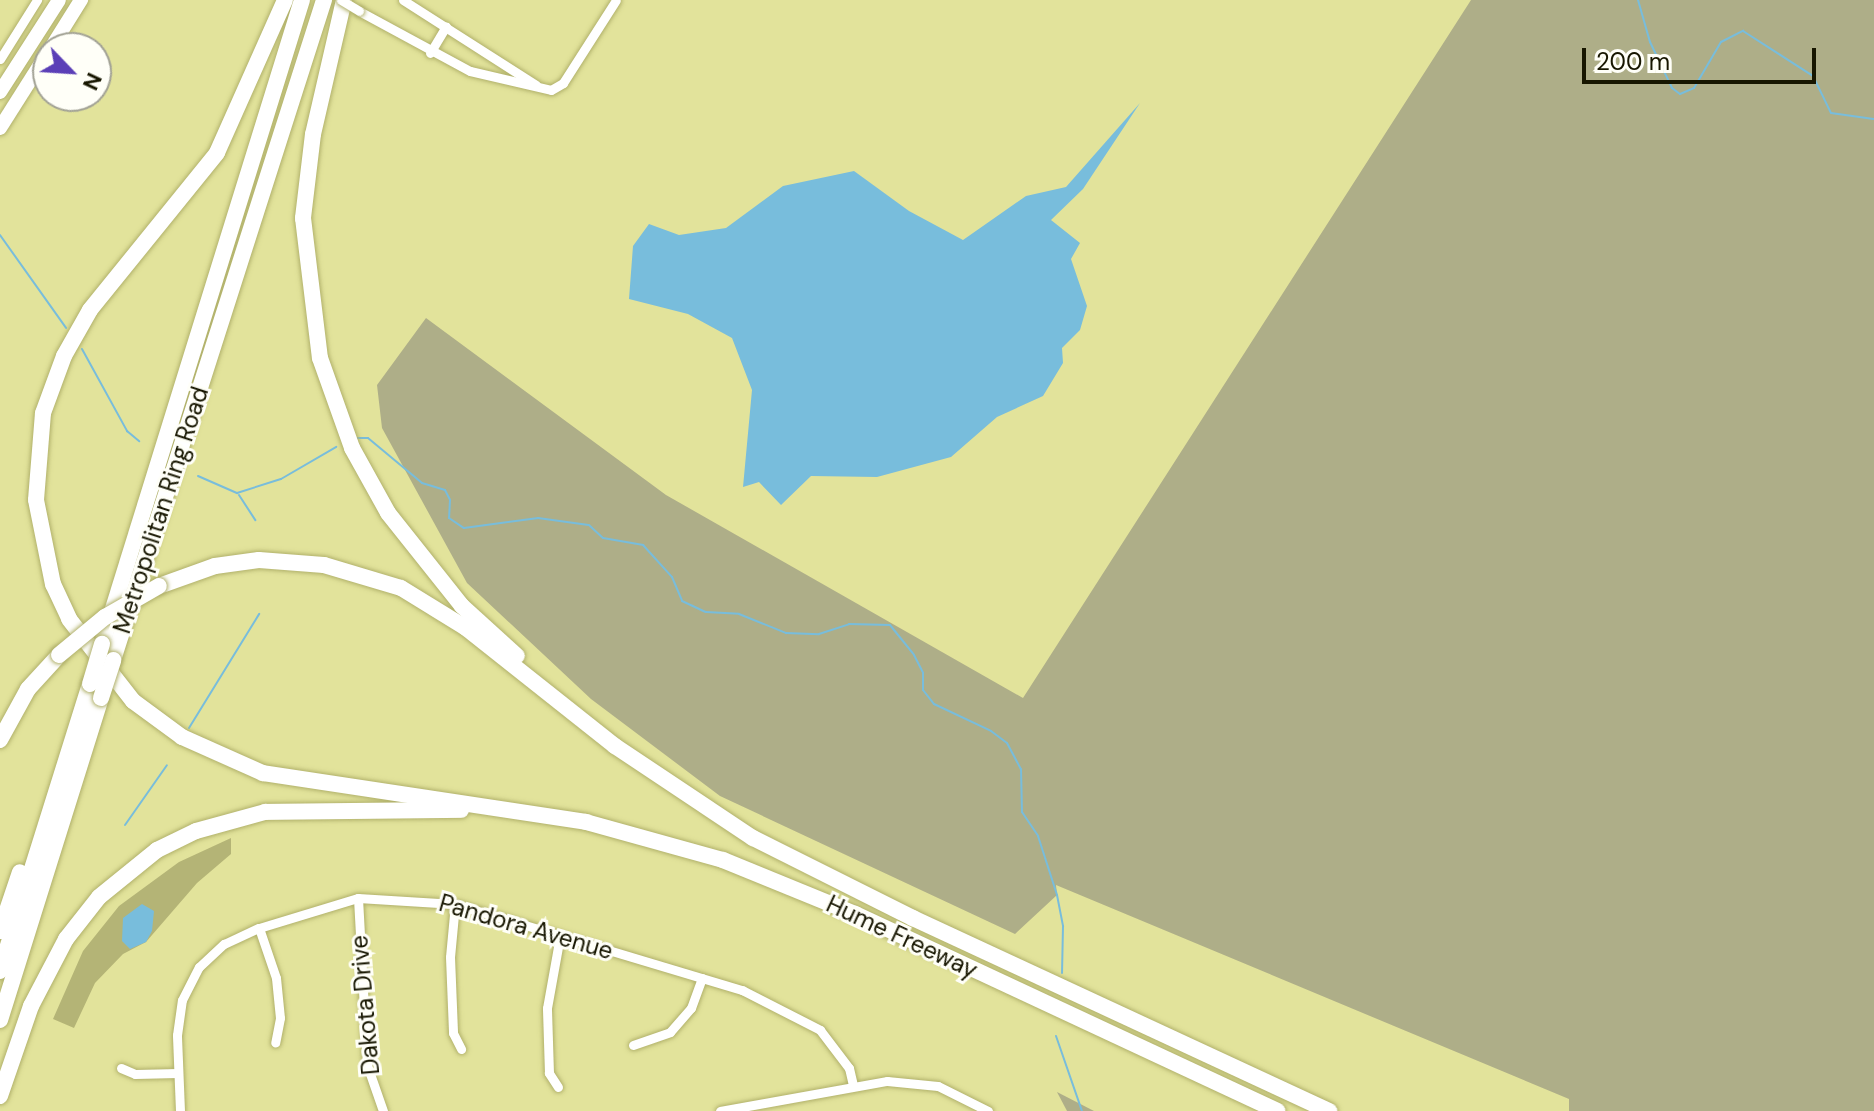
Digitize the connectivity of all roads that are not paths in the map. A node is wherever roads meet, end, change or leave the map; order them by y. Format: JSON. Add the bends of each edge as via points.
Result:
{"nodes":[{"id":1,"x":37,"y":0,"type":"edge"},
{"id":2,"x":59,"y":0,"type":"edge"},
{"id":3,"x":81,"y":0,"type":"edge"},
{"id":4,"x":285,"y":0,"type":"edge"},
{"id":5,"x":302,"y":0,"type":"edge"},
{"id":6,"x":324,"y":0,"type":"edge"},
{"id":7,"x":342,"y":0,"type":"edge"},
{"id":8,"x":403,"y":0,"type":"edge"},
{"id":9,"x":616,"y":0,"type":"edge"},
{"id":10,"x":446,"y":26,"type":"junction"},
{"id":11,"x":61,"y":32,"type":"edge"},
{"id":12,"x":430,"y":53,"type":"junction"},
{"id":13,"x":0,"y":59,"type":"edge"},
{"id":14,"x":32,"y":77,"type":"edge"},
{"id":15,"x":543,"y":89,"type":"junction"},
{"id":16,"x":0,"y":92,"type":"edge"},
{"id":17,"x":0,"y":128,"type":"edge"},
{"id":18,"x":96,"y":691,"type":"junction"},
{"id":19,"x":0,"y":740,"type":"edge"},
{"id":20,"x":615,"y":746,"type":"junction"},
{"id":21,"x":53,"y":802,"type":"junction"},
{"id":22,"x":511,"y":810,"type":"junction"},
{"id":23,"x":358,"y":898,"type":"junction"},
{"id":24,"x":455,"y":904,"type":"junction"},
{"id":25,"x":259,"y":928,"type":"junction"},
{"id":26,"x":0,"y":931,"type":"edge"},
{"id":27,"x":560,"y":936,"type":"junction"},
{"id":28,"x":0,"y":971,"type":"edge"},
{"id":29,"x":702,"y":978,"type":"junction"},
{"id":30,"x":0,"y":1020,"type":"edge"},
{"id":31,"x":275,"y":1043,"type":"dead end"},
{"id":32,"x":633,"y":1045,"type":"dead end"},
{"id":33,"x":461,"y":1049,"type":"dead end"},
{"id":34,"x":121,"y":1068,"type":"dead end"},
{"id":35,"x":178,"y":1073,"type":"junction"},
{"id":36,"x":850,"y":1085,"type":"junction"},
{"id":37,"x":558,"y":1087,"type":"dead end"},
{"id":38,"x":0,"y":1096,"type":"edge"},
{"id":39,"x":779,"y":1100,"type":"junction"},
{"id":40,"x":974,"y":1107,"type":"edge"},
{"id":41,"x":180,"y":1111,"type":"edge"},
{"id":42,"x":383,"y":1111,"type":"edge"},
{"id":43,"x":720,"y":1111,"type":"edge"},
{"id":44,"x":781,"y":1111,"type":"edge"},
{"id":45,"x":988,"y":1111,"type":"edge"},
{"id":46,"x":1277,"y":1111,"type":"edge"},
{"id":47,"x":1329,"y":1111,"type":"edge"}],
"edges":[{"from":1,"to":13,"type":"street"},
{"from":2,"to":16,"type":"main road"},
{"from":3,"to":11,"type":"main road"},
{"from":4,"to":22,"type":"highway","via":[[217,153],[90,310],[64,356],[37,444],[36,500],[43,551],[61,605],[103,667],[146,713],[193,743],[263,773],[298,781]]},
{"from":5,"to":18,"type":"highway","name":"Metropolitan Ring Road","bridge":true,"via":[[102,644]]},
{"from":6,"to":18,"type":"highway","name":"Metropolitan Ring Road","bridge":true,"via":[[113,660]]},
{"from":7,"to":12,"type":"street","bridge":true},
{"from":7,"to":20,"type":"highway","via":[[313,134],[303,218],[312,315],[334,404],[369,482],[414,549],[462,606]]},
{"from":8,"to":10,"type":"street"},
{"from":9,"to":15,"type":"street","via":[[563,83]]},
{"from":10,"to":12,"type":"street"},
{"from":10,"to":15,"type":"street"},
{"from":12,"to":15,"type":"street","via":[[491,77]]},
{"from":14,"to":17,"type":"main road"},
{"from":18,"to":21,"type":"highway","name":"Metropolitan Ring Road"},
{"from":18,"to":30,"type":"highway","name":"Metropolitan Ring Road"},
{"from":19,"to":20,"type":"highway","bridge":true,"via":[[28,689],[105,617],[159,586],[215,566],[259,560],[324,565],[374,577],[456,622]]},
{"from":20,"to":47,"type":"highway","name":"Hume Freeway","via":[[701,807],[793,860]]},
{"from":21,"to":26,"type":"highway"},
{"from":21,"to":28,"type":"highway","name":"Metropolitan Ring Road"},
{"from":22,"to":38,"type":"highway","via":[[286,809],[219,823],[167,845],[117,880],[66,939],[31,1006]]},
{"from":22,"to":46,"type":"highway","name":"Hume Freeway","via":[[615,828],[751,870]]},
{"from":23,"to":24,"type":"street","name":"Pandora Avenue"},
{"from":23,"to":25,"type":"street","name":"Pandora Avenue"},
{"from":23,"to":42,"type":"street","name":"Dakota Drive","via":[[367,1065]]},
{"from":24,"to":27,"type":"street","name":"Pandora Avenue"},
{"from":24,"to":33,"type":"street","via":[[451,988],[453,1033]]},
{"from":25,"to":31,"type":"street","via":[[276,978],[280,1018]]},
{"from":25,"to":35,"type":"street","name":"Pandora Avenue","via":[[224,944],[199,967],[182,1000]]},
{"from":27,"to":29,"type":"street","name":"Pandora Avenue"},
{"from":27,"to":37,"type":"street","via":[[547,1008],[549,1073]]},
{"from":29,"to":32,"type":"street","via":[[691,1008],[670,1032]]},
{"from":29,"to":36,"type":"street","name":"Pandora Avenue","via":[[742,990],[820,1030],[844,1062]]},
{"from":34,"to":35,"type":"street","via":[[135,1074]]},
{"from":35,"to":41,"type":"street","name":"Pandora Avenue"},
{"from":36,"to":39,"type":"street"},
{"from":36,"to":40,"type":"street","via":[[926,1084]]},
{"from":39,"to":43,"type":"street"},
{"from":39,"to":44,"type":"street"},
{"from":40,"to":45,"type":"street"}]}
